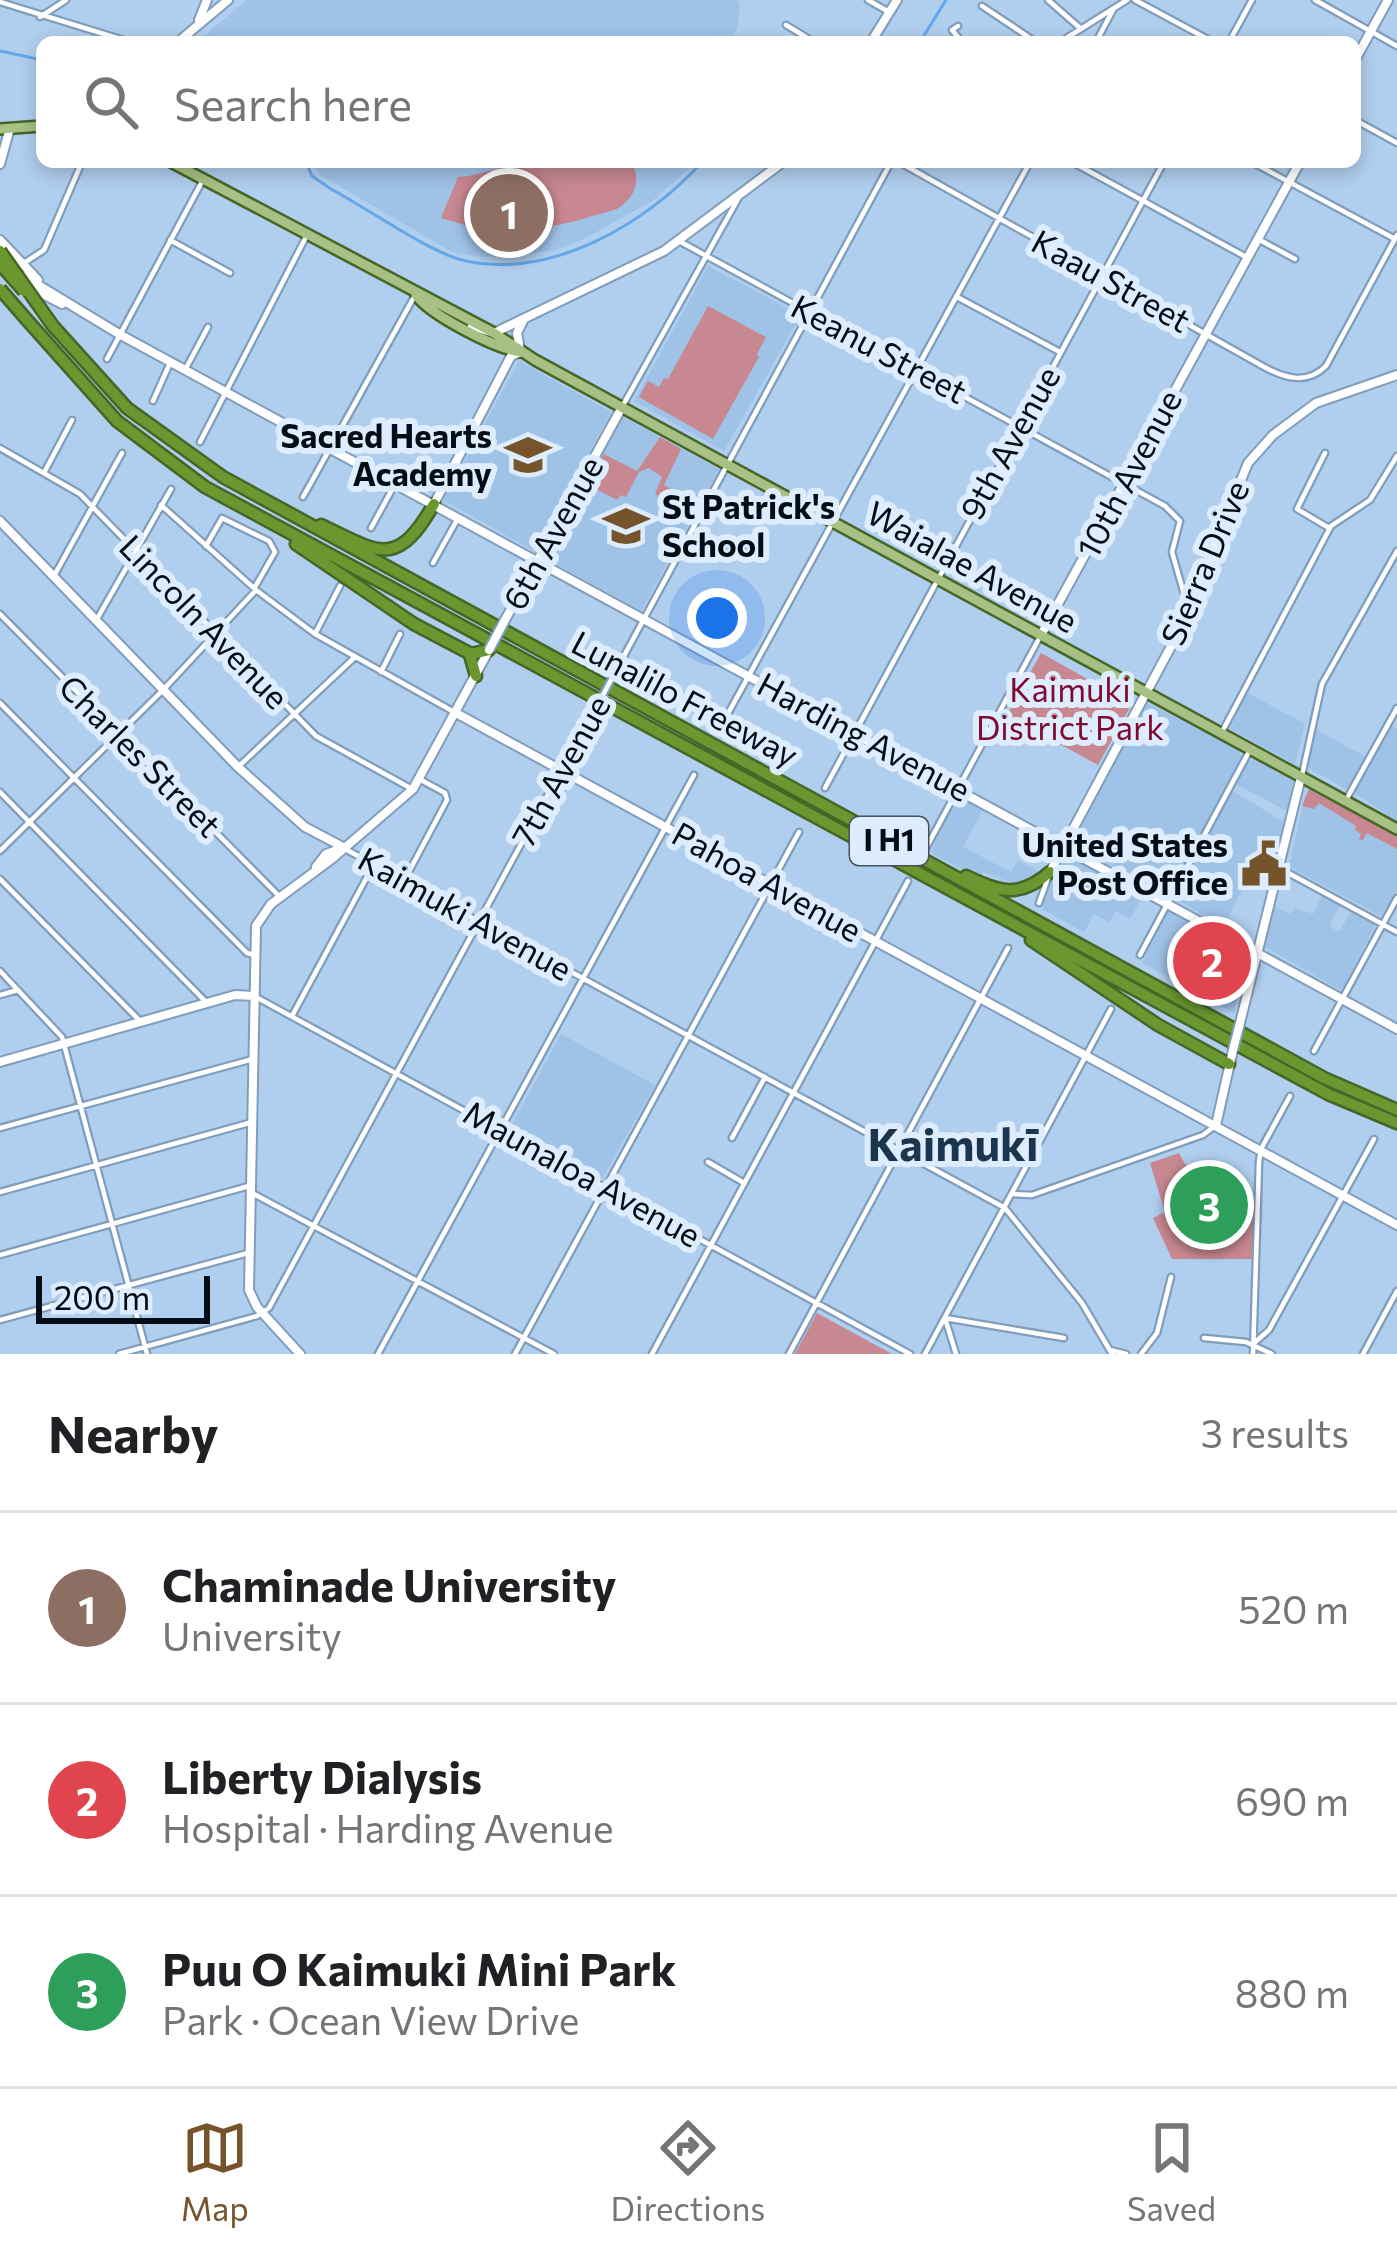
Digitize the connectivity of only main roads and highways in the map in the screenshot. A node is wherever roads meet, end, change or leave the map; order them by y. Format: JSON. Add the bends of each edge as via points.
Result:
{"nodes":[{"id":1,"x":36,"y":126,"type":"edge"},
{"id":2,"x":5,"y":129,"type":"edge"},
{"id":3,"x":183,"y":168,"type":"edge"},
{"id":4,"x":0,"y":250,"type":"edge"},
{"id":5,"x":2,"y":266,"type":"edge"},
{"id":6,"x":0,"y":293,"type":"edge"},
{"id":7,"x":416,"y":295,"type":"junction"},
{"id":8,"x":53,"y":326,"type":"junction"},
{"id":9,"x":520,"y":351,"type":"junction"},
{"id":10,"x":241,"y":488,"type":"junction"},
{"id":11,"x":434,"y":504,"type":"road end"},
{"id":12,"x":254,"y":514,"type":"junction"},
{"id":13,"x":489,"y":650,"type":"road end"},
{"id":14,"x":468,"y":652,"type":"junction"},
{"id":15,"x":476,"y":676,"type":"road end"},
{"id":16,"x":824,"y":805,"type":"junction"},
{"id":17,"x":1397,"y":829,"type":"edge"},
{"id":18,"x":1050,"y":872,"type":"road end"},
{"id":19,"x":988,"y":911,"type":"junction"},
{"id":20,"x":1229,"y":1064,"type":"road end"},
{"id":21,"x":1397,"y":1110,"type":"edge"},
{"id":22,"x":1397,"y":1124,"type":"edge"}],
"edges":[{"from":1,"to":2,"type":"main road"},
{"from":3,"to":7,"type":"main road","name":"Waialae Avenue"},
{"from":4,"to":8,"type":"highway","bridge":true},
{"from":5,"to":8,"type":"highway","name":"Lunalilo Freeway","number":"I H1","bridge":true},
{"from":6,"to":12,"type":"highway","name":"Lunalilo Freeway","number":"I H1","bridge":true,"via":[[140,441]]},
{"from":7,"to":9,"type":"main road","name":"Waialae Avenue"},
{"from":7,"to":9,"type":"main road","name":"Waialae Avenue"},
{"from":8,"to":10,"type":"highway","name":"Lunalilo Freeway","number":"I H1","via":[[127,408]]},
{"from":9,"to":17,"type":"main road","name":"Waialae Avenue"},
{"from":10,"to":11,"type":"highway","via":[[383,550],[409,543]]},
{"from":10,"to":16,"type":"highway","name":"Lunalilo Freeway","number":"I H1"},
{"from":12,"to":14,"type":"highway"},
{"from":12,"to":19,"type":"highway","name":"Lunalilo Freeway","number":"I H1"},
{"from":13,"to":14,"type":"highway"},
{"from":14,"to":15,"type":"highway"},
{"from":16,"to":18,"type":"highway","via":[[1000,891],[1025,890]]},
{"from":16,"to":21,"type":"highway","name":"Lunalilo Freeway","number":"I H1","via":[[1324,1078]]},
{"from":19,"to":20,"type":"highway"},
{"from":19,"to":22,"type":"highway","name":"Lunalilo Freeway","number":"I H1"}]}
